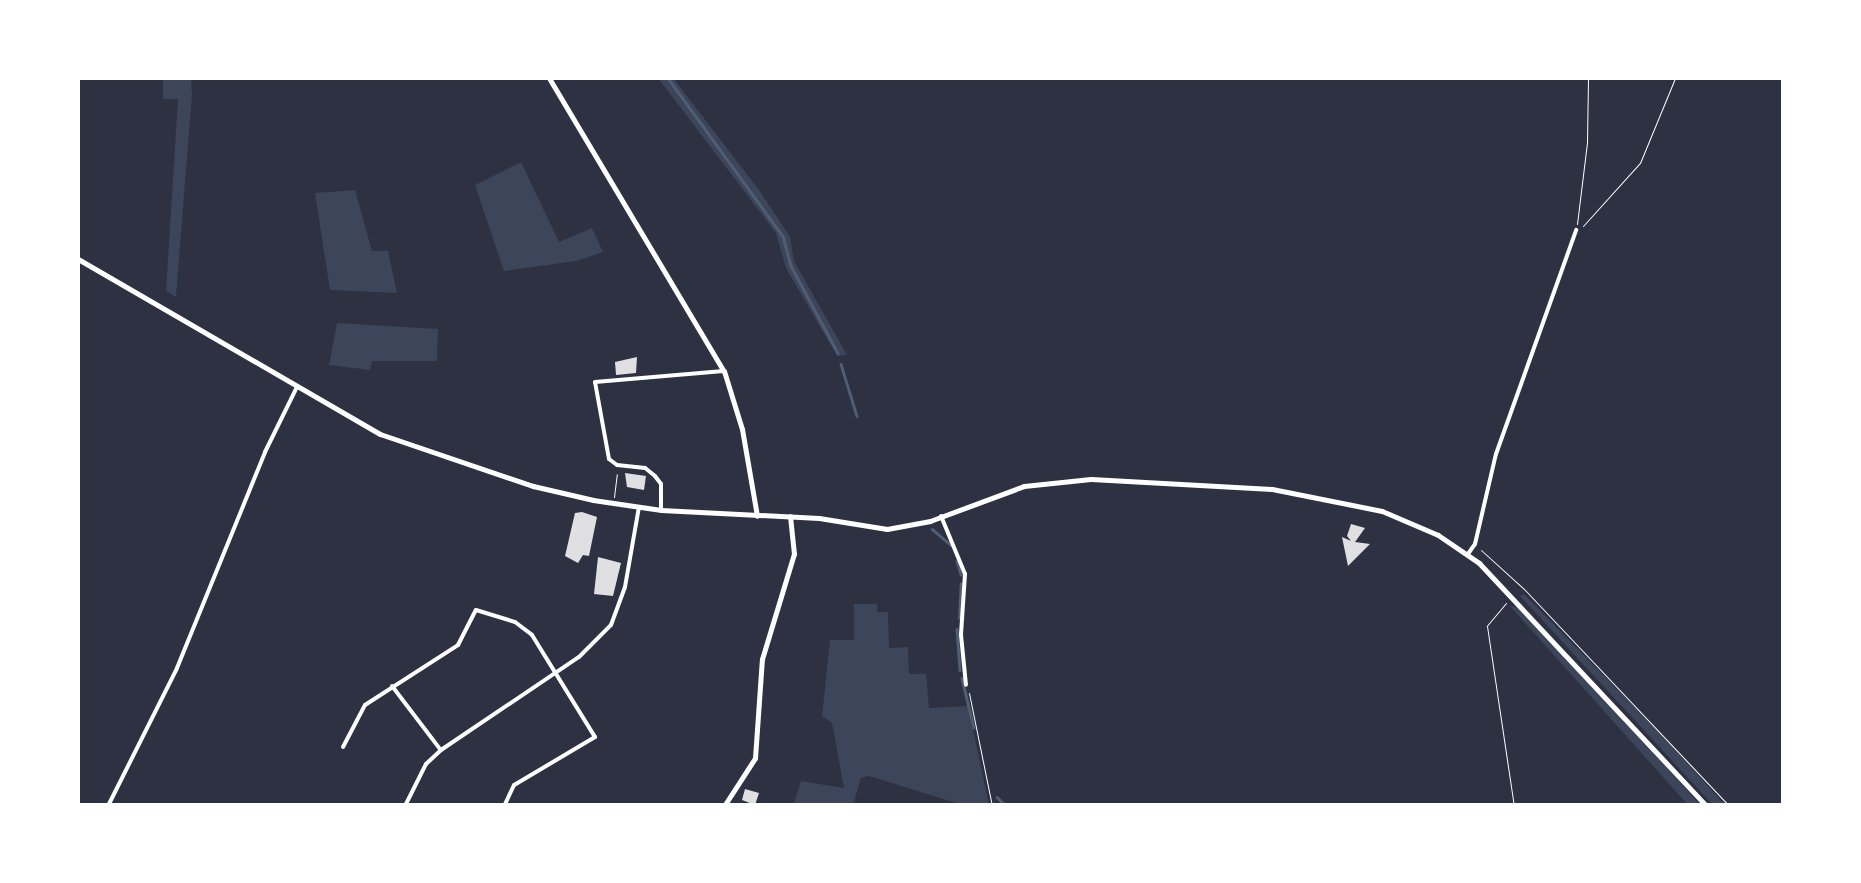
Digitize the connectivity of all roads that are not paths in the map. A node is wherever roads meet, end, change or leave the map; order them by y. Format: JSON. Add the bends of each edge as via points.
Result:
{"nodes":[{"id":1,"x":549,"y":78,"type":"edge"},
{"id":2,"x":1576,"y":230,"type":"road end"},
{"id":3,"x":78,"y":259,"type":"edge"},
{"id":4,"x":724,"y":371,"type":"junction"},
{"id":5,"x":296,"y":389,"type":"junction"},
{"id":6,"x":639,"y":507,"type":"junction"},
{"id":7,"x":661,"y":510,"type":"junction"},
{"id":8,"x":757,"y":516,"type":"junction"},
{"id":9,"x":790,"y":516,"type":"junction"},
{"id":10,"x":941,"y":516,"type":"junction"},
{"id":11,"x":1468,"y":554,"type":"junction"},
{"id":12,"x":554,"y":675,"type":"junction"},
{"id":13,"x":966,"y":685,"type":"road end"},
{"id":14,"x":392,"y":686,"type":"junction"},
{"id":15,"x":343,"y":746,"type":"dead end"},
{"id":16,"x":440,"y":750,"type":"junction"},
{"id":17,"x":108,"y":806,"type":"edge"},
{"id":18,"x":405,"y":806,"type":"edge"},
{"id":19,"x":504,"y":806,"type":"edge"},
{"id":20,"x":724,"y":806,"type":"edge"},
{"id":21,"x":1706,"y":806,"type":"edge"}],
"edges":[{"from":1,"to":4,"type":"main road"},
{"from":2,"to":11,"type":"street","via":[[1496,454]]},
{"from":3,"to":5,"type":"main road"},
{"from":4,"to":7,"type":"street","via":[[595,382],[607,454],[617,466],[645,468],[655,476]]},
{"from":4,"to":8,"type":"main road"},
{"from":5,"to":6,"type":"main road","via":[[380,434],[460,463]]},
{"from":5,"to":17,"type":"street","via":[[177,668]]},
{"from":6,"to":7,"type":"main road"},
{"from":6,"to":12,"type":"street","via":[[620,608],[597,642]]},
{"from":7,"to":8,"type":"main road"},
{"from":8,"to":9,"type":"main road"},
{"from":9,"to":10,"type":"main road","via":[[887,529]]},
{"from":9,"to":20,"type":"main road","via":[[794,554],[762,659],[755,758]]},
{"from":10,"to":11,"type":"main road","via":[[1024,486],[1171,480],[1312,495],[1410,521]]},
{"from":10,"to":13,"type":"street","via":[[965,574]]},
{"from":11,"to":21,"type":"main road","via":[[1517,596]]},
{"from":12,"to":14,"type":"street","via":[[524,628],[476,610],[458,645]]},
{"from":12,"to":16,"type":"street"},
{"from":12,"to":19,"type":"street","via":[[595,738],[514,784]]},
{"from":14,"to":15,"type":"street","via":[[365,706]]},
{"from":14,"to":16,"type":"street"},
{"from":16,"to":18,"type":"street"}]}
